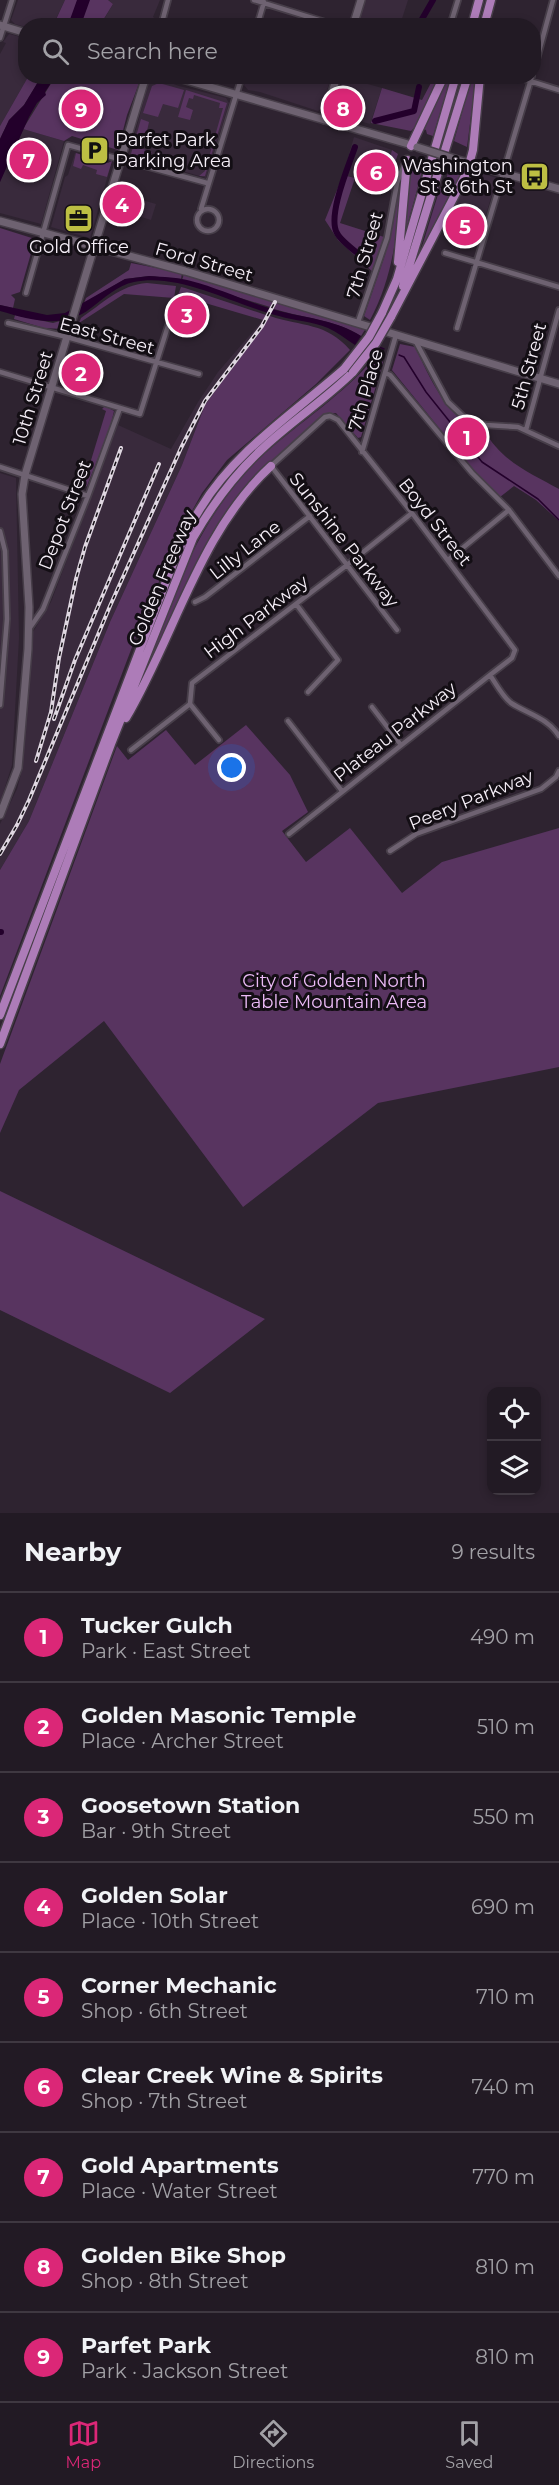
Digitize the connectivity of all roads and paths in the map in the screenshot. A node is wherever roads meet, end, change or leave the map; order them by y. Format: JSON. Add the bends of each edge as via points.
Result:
{"nodes":[{"id":1,"x":12,"y":0,"type":"edge"},
{"id":2,"x":168,"y":0,"type":"edge"},
{"id":3,"x":254,"y":0,"type":"edge"},
{"id":4,"x":361,"y":0,"type":"edge"},
{"id":5,"x":458,"y":0,"type":"edge"},
{"id":6,"x":491,"y":0,"type":"edge"},
{"id":7,"x":553,"y":0,"type":"edge"},
{"id":8,"x":264,"y":1,"type":"edge"},
{"id":9,"x":163,"y":18,"type":"edge"},
{"id":10,"x":259,"y":18,"type":"edge"},
{"id":11,"x":314,"y":18,"type":"edge"},
{"id":12,"x":355,"y":18,"type":"edge"},
{"id":13,"x":452,"y":18,"type":"edge"},
{"id":14,"x":486,"y":18,"type":"edge"},
{"id":15,"x":2,"y":26,"type":"edge"},
{"id":16,"x":18,"y":31,"type":"edge"},
{"id":17,"x":0,"y":38,"type":"edge"},
{"id":18,"x":541,"y":44,"type":"edge"},
{"id":19,"x":541,"y":83,"type":"edge"},
{"id":20,"x":144,"y":84,"type":"edge"},
{"id":21,"x":201,"y":84,"type":"edge"},
{"id":22,"x":240,"y":84,"type":"edge"},
{"id":23,"x":335,"y":84,"type":"edge"},
{"id":24,"x":441,"y":84,"type":"edge"},
{"id":25,"x":454,"y":84,"type":"edge"},
{"id":26,"x":466,"y":84,"type":"edge"},
{"id":27,"x":479,"y":84,"type":"edge"},
{"id":28,"x":530,"y":84,"type":"edge"},
{"id":29,"x":559,"y":90,"type":"edge"},
{"id":30,"x":237,"y":94,"type":"junction"},
{"id":31,"x":324,"y":120,"type":"junction"},
{"id":32,"x":414,"y":146,"type":"junction"},
{"id":33,"x":121,"y":159,"type":"junction"},
{"id":34,"x":407,"y":160,"type":"junction"},
{"id":35,"x":470,"y":163,"type":"junction"},
{"id":36,"x":501,"y":172,"type":"junction"},
{"id":37,"x":207,"y":183,"type":"junction"},
{"id":38,"x":559,"y":189,"type":"edge"},
{"id":39,"x":202,"y":211,"type":"junction"},
{"id":40,"x":0,"y":221,"type":"edge"},
{"id":41,"x":43,"y":233,"type":"junction"},
{"id":42,"x":95,"y":247,"type":"junction"},
{"id":43,"x":444,"y":253,"type":"dead end"},
{"id":44,"x":476,"y":263,"type":"junction"},
{"id":45,"x":397,"y":279,"type":"junction"},
{"id":46,"x":559,"y":287,"type":"edge"},
{"id":47,"x":26,"y":292,"type":"dead end"},
{"id":48,"x":175,"y":304,"type":"dead end"},
{"id":49,"x":559,"y":310,"type":"edge"},
{"id":50,"x":387,"y":315,"type":"junction"},
{"id":51,"x":358,"y":322,"type":"junction"},
{"id":52,"x":8,"y":323,"type":"dead end"},
{"id":53,"x":456,"y":328,"type":"dead end"},
{"id":54,"x":396,"y":335,"type":"junction"},
{"id":55,"x":67,"y":337,"type":"junction"},
{"id":56,"x":416,"y":342,"type":"junction"},
{"id":57,"x":156,"y":363,"type":"junction"},
{"id":58,"x":0,"y":372,"type":"edge"},
{"id":59,"x":385,"y":372,"type":"junction"},
{"id":60,"x":199,"y":375,"type":"dead end"},
{"id":61,"x":540,"y":378,"type":"junction"},
{"id":62,"x":559,"y":384,"type":"edge"},
{"id":63,"x":52,"y":387,"type":"junction"},
{"id":64,"x":120,"y":408,"type":"junction"},
{"id":65,"x":526,"y":430,"type":"junction"},
{"id":66,"x":559,"y":446,"type":"edge"},
{"id":67,"x":362,"y":452,"type":"junction"},
{"id":68,"x":271,"y":466,"type":"junction"},
{"id":69,"x":0,"y":467,"type":"edge"},
{"id":70,"x":25,"y":475,"type":"junction"},
{"id":71,"x":88,"y":496,"type":"junction"},
{"id":72,"x":509,"y":510,"type":"junction"},
{"id":73,"x":412,"y":513,"type":"junction"},
{"id":74,"x":310,"y":516,"type":"junction"},
{"id":75,"x":0,"y":531,"type":"edge"},
{"id":76,"x":448,"y":560,"type":"junction"},
{"id":77,"x":347,"y":565,"type":"junction"},
{"id":78,"x":559,"y":576,"type":"edge"},
{"id":79,"x":195,"y":602,"type":"dead end"},
{"id":80,"x":296,"y":604,"type":"junction"},
{"id":81,"x":29,"y":629,"type":"junction"},
{"id":82,"x":397,"y":630,"type":"dead end"},
{"id":83,"x":515,"y":650,"type":"joint"},
{"id":84,"x":490,"y":675,"type":"junction"},
{"id":85,"x":308,"y":692,"type":"dead end"},
{"id":86,"x":190,"y":704,"type":"junction"},
{"id":87,"x":0,"y":705,"type":"edge"},
{"id":88,"x":372,"y":707,"type":"dead end"},
{"id":89,"x":288,"y":721,"type":"dead end"},
{"id":90,"x":559,"y":736,"type":"edge"},
{"id":91,"x":219,"y":740,"type":"dead end"},
{"id":92,"x":111,"y":744,"type":"junction"},
{"id":93,"x":401,"y":745,"type":"junction"},
{"id":94,"x":130,"y":750,"type":"dead end"},
{"id":95,"x":559,"y":771,"type":"edge"},
{"id":96,"x":558,"y":777,"type":"edge"},
{"id":97,"x":342,"y":791,"type":"junction"},
{"id":98,"x":2,"y":811,"type":"edge"},
{"id":99,"x":289,"y":834,"type":"dead end"},
{"id":100,"x":390,"y":851,"type":"dead end"},
{"id":101,"x":0,"y":1015,"type":"edge"},
{"id":102,"x":0,"y":1044,"type":"edge"}],
"edges":[{"from":1,"to":15,"type":"street"},
{"from":2,"to":9,"type":"street"},
{"from":3,"to":8,"type":"street"},
{"from":4,"to":12,"type":"street"},
{"from":5,"to":13,"type":"street"},
{"from":6,"to":14,"type":"highway"},
{"from":7,"to":18,"type":"street"},
{"from":8,"to":10,"type":"street"},
{"from":8,"to":11,"type":"street"},
{"from":15,"to":16,"type":"street"},
{"from":15,"to":17,"type":"street"},
{"from":19,"to":29,"type":"street"},
{"from":20,"to":33,"type":"street","name":"10th Street"},
{"from":21,"to":30,"type":"street"},
{"from":22,"to":30,"type":"street"},
{"from":23,"to":31,"type":"street"},
{"from":24,"to":32,"type":"highway"},
{"from":25,"to":45,"type":"highway","name":"Golden Freeway"},
{"from":26,"to":50,"type":"highway","name":"Golden Freeway","via":[[404,284]]},
{"from":27,"to":35,"type":"highway"},
{"from":28,"to":36,"type":"street","via":[[507,164]]},
{"from":30,"to":31,"type":"street"},
{"from":30,"to":37,"type":"street"},
{"from":31,"to":32,"type":"street"},
{"from":32,"to":34,"type":"street"},
{"from":32,"to":35,"type":"street","bridge":true},
{"from":33,"to":37,"type":"street"},
{"from":33,"to":41,"type":"street","via":[[68,145]]},
{"from":33,"to":42,"type":"street","name":"10th Street"},
{"from":34,"to":45,"type":"highway"},
{"from":34,"to":51,"type":"street","name":"7th Street","via":[[397,183],[381,258]]},
{"from":35,"to":36,"type":"street"},
{"from":35,"to":50,"type":"highway","via":[[455,197]]},
{"from":36,"to":38,"type":"street"},
{"from":36,"to":44,"type":"street"},
{"from":37,"to":39,"type":"street"},
{"from":39,"to":39,"type":"street","via":[[197,220],[199,226],[205,231],[212,230],[218,215],[209,209]]},
{"from":40,"to":41,"type":"street","name":"Ford Street"},
{"from":41,"to":42,"type":"street","name":"Ford Street"},
{"from":41,"to":47,"type":"street"},
{"from":42,"to":51,"type":"street","name":"Ford Street"},
{"from":42,"to":55,"type":"street","name":"10th Street"},
{"from":43,"to":44,"type":"street"},
{"from":44,"to":46,"type":"street"},
{"from":44,"to":53,"type":"street"},
{"from":45,"to":50,"type":"highway","name":"Golden Freeway"},
{"from":48,"to":57,"type":"street"},
{"from":49,"to":61,"type":"street","name":"5th Street"},
{"from":50,"to":92,"type":"highway","name":"Golden Freeway","bridge":true,"via":[[376,343],[353,372],[257,453],[210,509],[193,538]]},
{"from":50,"to":101,"type":"highway","name":"Golden Freeway","bridge":true,"via":[[344,369],[236,462],[187,532]]},
{"from":51,"to":54,"type":"street","name":"Ford Street"},
{"from":52,"to":55,"type":"street","name":"East Street"},
{"from":54,"to":56,"type":"street","name":"Ford Street"},
{"from":54,"to":59,"type":"street","name":"7th Place"},
{"from":55,"to":57,"type":"street","name":"East Street"},
{"from":55,"to":63,"type":"street","name":"10th Street"},
{"from":56,"to":61,"type":"street"},
{"from":56,"to":65,"type":"street","via":[[448,402],[468,421]]},
{"from":57,"to":60,"type":"street","name":"East Street"},
{"from":57,"to":64,"type":"street","via":[[140,414]]},
{"from":58,"to":63,"type":"street"},
{"from":59,"to":67,"type":"street","name":"7th Place"},
{"from":59,"to":72,"type":"street"},
{"from":61,"to":62,"type":"street"},
{"from":61,"to":65,"type":"street","name":"5th Street"},
{"from":63,"to":64,"type":"street"},
{"from":63,"to":70,"type":"street","name":"10th Street"},
{"from":64,"to":71,"type":"street","name":"Depot Street"},
{"from":65,"to":66,"type":"street"},
{"from":67,"to":68,"type":"street","name":"Boyd Street","via":[[338,420],[330,416]]},
{"from":67,"to":73,"type":"street","name":"Boyd Street"},
{"from":68,"to":74,"type":"street","name":"Sunshine Parkway"},
{"from":68,"to":92,"type":"highway","via":[[247,490],[211,549],[148,681]]},
{"from":69,"to":70,"type":"street"},
{"from":70,"to":71,"type":"street"},
{"from":70,"to":81,"type":"street","name":"10th Street","via":[[22,500]]},
{"from":71,"to":81,"type":"street","name":"Depot Street","via":[[43,609]]},
{"from":72,"to":76,"type":"street"},
{"from":72,"to":78,"type":"street"},
{"from":73,"to":76,"type":"street","name":"Boyd Street"},
{"from":73,"to":77,"type":"street","name":"High Parkway"},
{"from":74,"to":77,"type":"street","name":"Sunshine Parkway"},
{"from":74,"to":79,"type":"street","name":"Lilly Lane"},
{"from":75,"to":87,"type":"street","via":[[4,541],[8,619]]},
{"from":76,"to":83,"type":"street","name":"Boyd Street"},
{"from":77,"to":80,"type":"street","name":"High Parkway"},
{"from":77,"to":82,"type":"street","name":"Sunshine Parkway"},
{"from":80,"to":85,"type":"street","via":[[338,660]]},
{"from":80,"to":86,"type":"street","name":"High Parkway","via":[[192,683]]},
{"from":81,"to":98,"type":"street","name":"10th Street","via":[[20,749],[14,782]]},
{"from":83,"to":84,"type":"street","name":"Plateau Parkway","via":[[512,658]]},
{"from":84,"to":90,"type":"street","via":[[509,701],[554,727]]},
{"from":84,"to":93,"type":"street","name":"Plateau Parkway"},
{"from":86,"to":91,"type":"street"},
{"from":86,"to":94,"type":"street"},
{"from":88,"to":93,"type":"street"},
{"from":89,"to":97,"type":"street"},
{"from":92,"to":102,"type":"highway","name":"Golden Freeway"},
{"from":93,"to":97,"type":"street","name":"Plateau Parkway"},
{"from":95,"to":96,"type":"street","name":"Peery Parkway"},
{"from":96,"to":100,"type":"street","name":"Peery Parkway","via":[[541,789],[416,834]]},
{"from":97,"to":99,"type":"street","name":"Plateau Parkway"}]}
